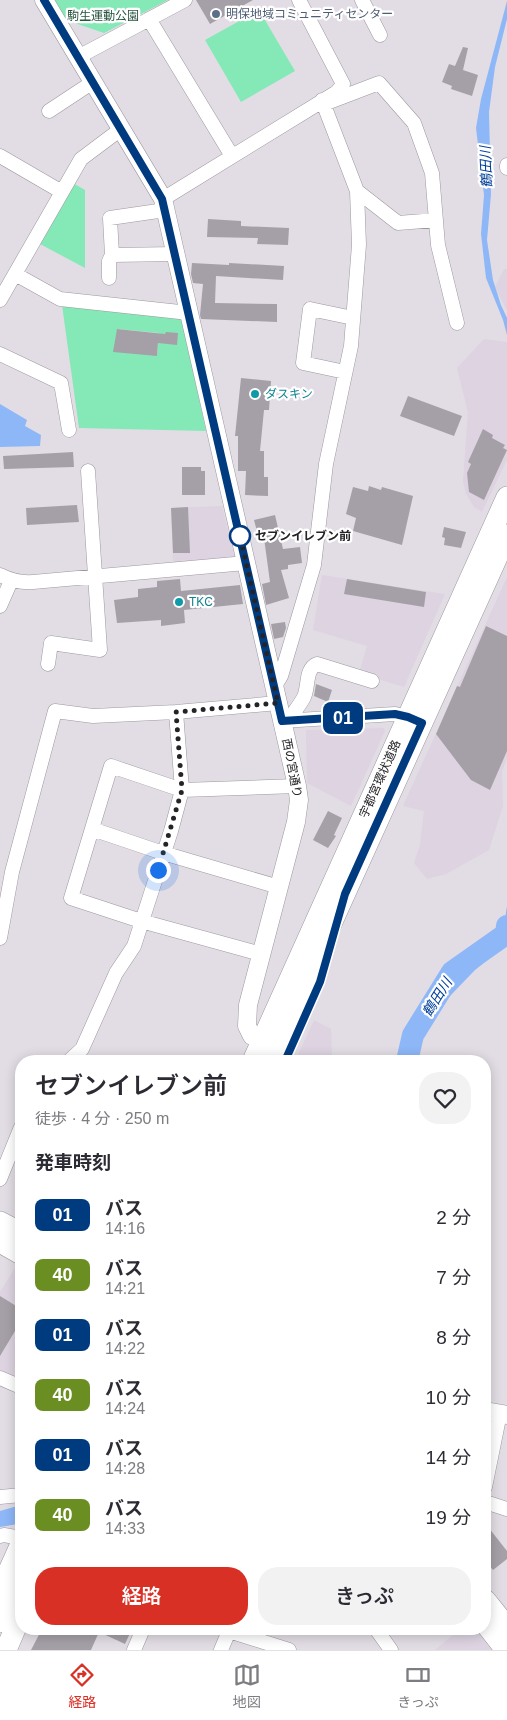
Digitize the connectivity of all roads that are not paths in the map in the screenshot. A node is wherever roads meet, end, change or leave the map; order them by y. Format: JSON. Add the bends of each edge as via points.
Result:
{"nodes":[{"id":1,"x":44,"y":0,"type":"edge"},
{"id":2,"x":185,"y":0,"type":"edge"},
{"id":3,"x":300,"y":0,"type":"edge"},
{"id":4,"x":362,"y":0,"type":"edge"},
{"id":5,"x":150,"y":20,"type":"junction"},
{"id":6,"x":380,"y":35,"type":"dead end"},
{"id":7,"x":78,"y":57,"type":"junction"},
{"id":8,"x":93,"y":82,"type":"junction"},
{"id":9,"x":323,"y":102,"type":"junction"},
{"id":10,"x":49,"y":111,"type":"dead end"},
{"id":11,"x":121,"y":129,"type":"junction"},
{"id":12,"x":232,"y":156,"type":"junction"},
{"id":13,"x":2,"y":163,"type":"edge"},
{"id":14,"x":357,"y":191,"type":"junction"},
{"id":15,"x":62,"y":192,"type":"junction"},
{"id":16,"x":164,"y":204,"type":"junction"},
{"id":17,"x":436,"y":220,"type":"junction"},
{"id":18,"x":176,"y":254,"type":"junction"},
{"id":19,"x":112,"y":255,"type":"junction"},
{"id":20,"x":15,"y":274,"type":"junction"},
{"id":21,"x":109,"y":278,"type":"dead end"},
{"id":22,"x":0,"y":300,"type":"edge"},
{"id":23,"x":189,"y":313,"type":"junction"},
{"id":24,"x":353,"y":318,"type":"junction"},
{"id":25,"x":457,"y":323,"type":"dead end"},
{"id":26,"x":0,"y":354,"type":"edge"},
{"id":27,"x":345,"y":372,"type":"junction"},
{"id":28,"x":69,"y":430,"type":"dead end"},
{"id":29,"x":88,"y":471,"type":"dead end"},
{"id":30,"x":507,"y":497,"type":"edge"},
{"id":31,"x":507,"y":535,"type":"edge"},
{"id":32,"x":246,"y":563,"type":"junction"},
{"id":33,"x":96,"y":576,"type":"junction"},
{"id":34,"x":6,"y":578,"type":"edge"},
{"id":35,"x":0,"y":606,"type":"edge"},
{"id":36,"x":48,"y":664,"type":"dead end"},
{"id":37,"x":372,"y":681,"type":"dead end"},
{"id":38,"x":276,"y":694,"type":"junction"},
{"id":39,"x":176,"y":712,"type":"junction"},
{"id":40,"x":415,"y":720,"type":"junction"},
{"id":41,"x":285,"y":721,"type":"junction"},
{"id":42,"x":297,"y":786,"type":"junction"},
{"id":43,"x":182,"y":790,"type":"junction"},
{"id":44,"x":92,"y":830,"type":"junction"},
{"id":45,"x":163,"y":853,"type":"junction"},
{"id":46,"x":279,"y":887,"type":"junction"},
{"id":47,"x":339,"y":890,"type":"junction"},
{"id":48,"x":141,"y":920,"type":"junction"},
{"id":49,"x":0,"y":938,"type":"edge"},
{"id":50,"x":261,"y":954,"type":"junction"},
{"id":51,"x":252,"y":1036,"type":"junction"},
{"id":52,"x":75,"y":1055,"type":"edge"},
{"id":53,"x":243,"y":1055,"type":"edge"},
{"id":54,"x":256,"y":1055,"type":"edge"},
{"id":55,"x":271,"y":1055,"type":"edge"},
{"id":56,"x":287,"y":1055,"type":"edge"},
{"id":57,"x":15,"y":1144,"type":"edge"},
{"id":58,"x":1,"y":1173,"type":"edge"},
{"id":59,"x":0,"y":1222,"type":"edge"},
{"id":60,"x":15,"y":1230,"type":"edge"},
{"id":61,"x":0,"y":1242,"type":"edge"},
{"id":62,"x":15,"y":1251,"type":"edge"},
{"id":63,"x":0,"y":1378,"type":"edge"},
{"id":64,"x":15,"y":1384,"type":"edge"},
{"id":65,"x":497,"y":1413,"type":"edge"},
{"id":66,"x":491,"y":1450,"type":"edge"},
{"id":67,"x":15,"y":1496,"type":"edge"},
{"id":68,"x":0,"y":1497,"type":"edge"},
{"id":69,"x":491,"y":1504,"type":"edge"},
{"id":70,"x":507,"y":1508,"type":"edge"},
{"id":71,"x":0,"y":1536,"type":"edge"},
{"id":72,"x":15,"y":1537,"type":"edge"},
{"id":73,"x":15,"y":1557,"type":"edge"},
{"id":74,"x":15,"y":1589,"type":"edge"},
{"id":75,"x":0,"y":1591,"type":"edge"},
{"id":76,"x":491,"y":1607,"type":"edge"},
{"id":77,"x":0,"y":1622,"type":"edge"},
{"id":78,"x":507,"y":1627,"type":"edge"},
{"id":79,"x":15,"y":1629,"type":"edge"},
{"id":80,"x":491,"y":1631,"type":"edge"},
{"id":81,"x":24,"y":1635,"type":"edge"},
{"id":82,"x":140,"y":1635,"type":"edge"},
{"id":83,"x":227,"y":1635,"type":"edge"},
{"id":84,"x":244,"y":1635,"type":"edge"},
{"id":85,"x":380,"y":1635,"type":"edge"},
{"id":86,"x":6,"y":1650,"type":"edge"},
{"id":87,"x":17,"y":1650,"type":"edge"},
{"id":88,"x":134,"y":1650,"type":"edge"},
{"id":89,"x":221,"y":1650,"type":"edge"},
{"id":90,"x":290,"y":1650,"type":"edge"},
{"id":91,"x":391,"y":1650,"type":"edge"},
{"id":92,"x":506,"y":1650,"type":"edge"}],
"edges":[{"from":1,"to":7,"type":"street","name":"西の宮通り"},
{"from":2,"to":5,"type":"street"},
{"from":3,"to":9,"type":"street","via":[[343,84]]},
{"from":4,"to":6,"type":"street"},
{"from":5,"to":7,"type":"street"},
{"from":5,"to":12,"type":"street"},
{"from":7,"to":8,"type":"street","name":"西の宮通り"},
{"from":8,"to":10,"type":"street"},
{"from":8,"to":11,"type":"street","name":"西の宮通り"},
{"from":9,"to":12,"type":"street"},
{"from":9,"to":14,"type":"street"},
{"from":9,"to":17,"type":"street","via":[[379,83],[414,123],[432,173]]},
{"from":11,"to":15,"type":"street","via":[[81,159]]},
{"from":11,"to":16,"type":"street","name":"西の宮通り"},
{"from":12,"to":16,"type":"street"},
{"from":13,"to":15,"type":"street"},
{"from":14,"to":17,"type":"street","via":[[398,223]]},
{"from":14,"to":24,"type":"street","via":[[358,245]]},
{"from":15,"to":20,"type":"street"},
{"from":16,"to":18,"type":"street","name":"西の宮通り"},
{"from":16,"to":19,"type":"street","via":[[110,218]]},
{"from":17,"to":25,"type":"street","via":[[438,245]]},
{"from":18,"to":19,"type":"street"},
{"from":18,"to":23,"type":"street","name":"西の宮通り"},
{"from":19,"to":21,"type":"street"},
{"from":20,"to":22,"type":"street"},
{"from":20,"to":23,"type":"street","via":[[60,300]]},
{"from":23,"to":32,"type":"street","name":"西の宮通り"},
{"from":24,"to":27,"type":"street"},
{"from":24,"to":27,"type":"street","via":[[310,309],[303,363]]},
{"from":26,"to":28,"type":"street","via":[[61,383]]},
{"from":27,"to":38,"type":"street","via":[[326,464],[314,565]]},
{"from":29,"to":33,"type":"street"},
{"from":30,"to":40,"type":"main road","name":"宇都宮環状道路"},
{"from":31,"to":40,"type":"main road","name":"宇都宮環状道路"},
{"from":32,"to":33,"type":"street"},
{"from":32,"to":38,"type":"street","name":"西の宮通り"},
{"from":33,"to":34,"type":"street","via":[[33,582]]},
{"from":33,"to":36,"type":"street","via":[[100,650],[51,643]]},
{"from":34,"to":35,"type":"street"},
{"from":37,"to":41,"type":"street","via":[[317,664],[310,670],[304,696]]},
{"from":38,"to":39,"type":"street"},
{"from":38,"to":41,"type":"street","name":"西の宮通り"},
{"from":39,"to":43,"type":"street"},
{"from":39,"to":49,"type":"street","via":[[93,716],[55,711],[12,872]]},
{"from":40,"to":41,"type":"street","via":[[395,714]]},
{"from":40,"to":47,"type":"main road","name":"宇都宮環状道路"},
{"from":41,"to":42,"type":"street","name":"西の宮通り"},
{"from":42,"to":43,"type":"street"},
{"from":42,"to":46,"type":"street","name":"西の宮通り","via":[[296,822]]},
{"from":43,"to":44,"type":"street","via":[[111,766]]},
{"from":43,"to":45,"type":"street"},
{"from":44,"to":45,"type":"street"},
{"from":44,"to":48,"type":"street","via":[[71,898]]},
{"from":45,"to":46,"type":"street"},
{"from":45,"to":48,"type":"street"},
{"from":46,"to":50,"type":"street","name":"西の宮通り"},
{"from":47,"to":51,"type":"main road","via":[[302,936]]},
{"from":47,"to":54,"type":"main road","name":"宇都宮環状道路"},
{"from":47,"to":55,"type":"main road","name":"宇都宮環状道路"},
{"from":47,"to":56,"type":"main road","via":[[320,982]]},
{"from":48,"to":50,"type":"street"},
{"from":48,"to":52,"type":"street","via":[[134,946],[116,973],[82,1049]]},
{"from":50,"to":51,"type":"street","name":"西の宮通り","via":[[246,1016]]},
{"from":51,"to":53,"type":"main road"},
{"from":57,"to":58,"type":"street"},
{"from":59,"to":60,"type":"main road"},
{"from":61,"to":62,"type":"main road"},
{"from":63,"to":64,"type":"street"},
{"from":65,"to":66,"type":"street"},
{"from":67,"to":68,"type":"street"},
{"from":69,"to":70,"type":"street"},
{"from":71,"to":72,"type":"street"},
{"from":73,"to":75,"type":"main road"},
{"from":74,"to":77,"type":"main road"},
{"from":76,"to":78,"type":"main road"},
{"from":79,"to":86,"type":"main road"},
{"from":80,"to":92,"type":"main road"},
{"from":81,"to":87,"type":"main road"},
{"from":82,"to":88,"type":"street"},
{"from":83,"to":89,"type":"street"},
{"from":84,"to":90,"type":"street"},
{"from":85,"to":91,"type":"street"}]}
